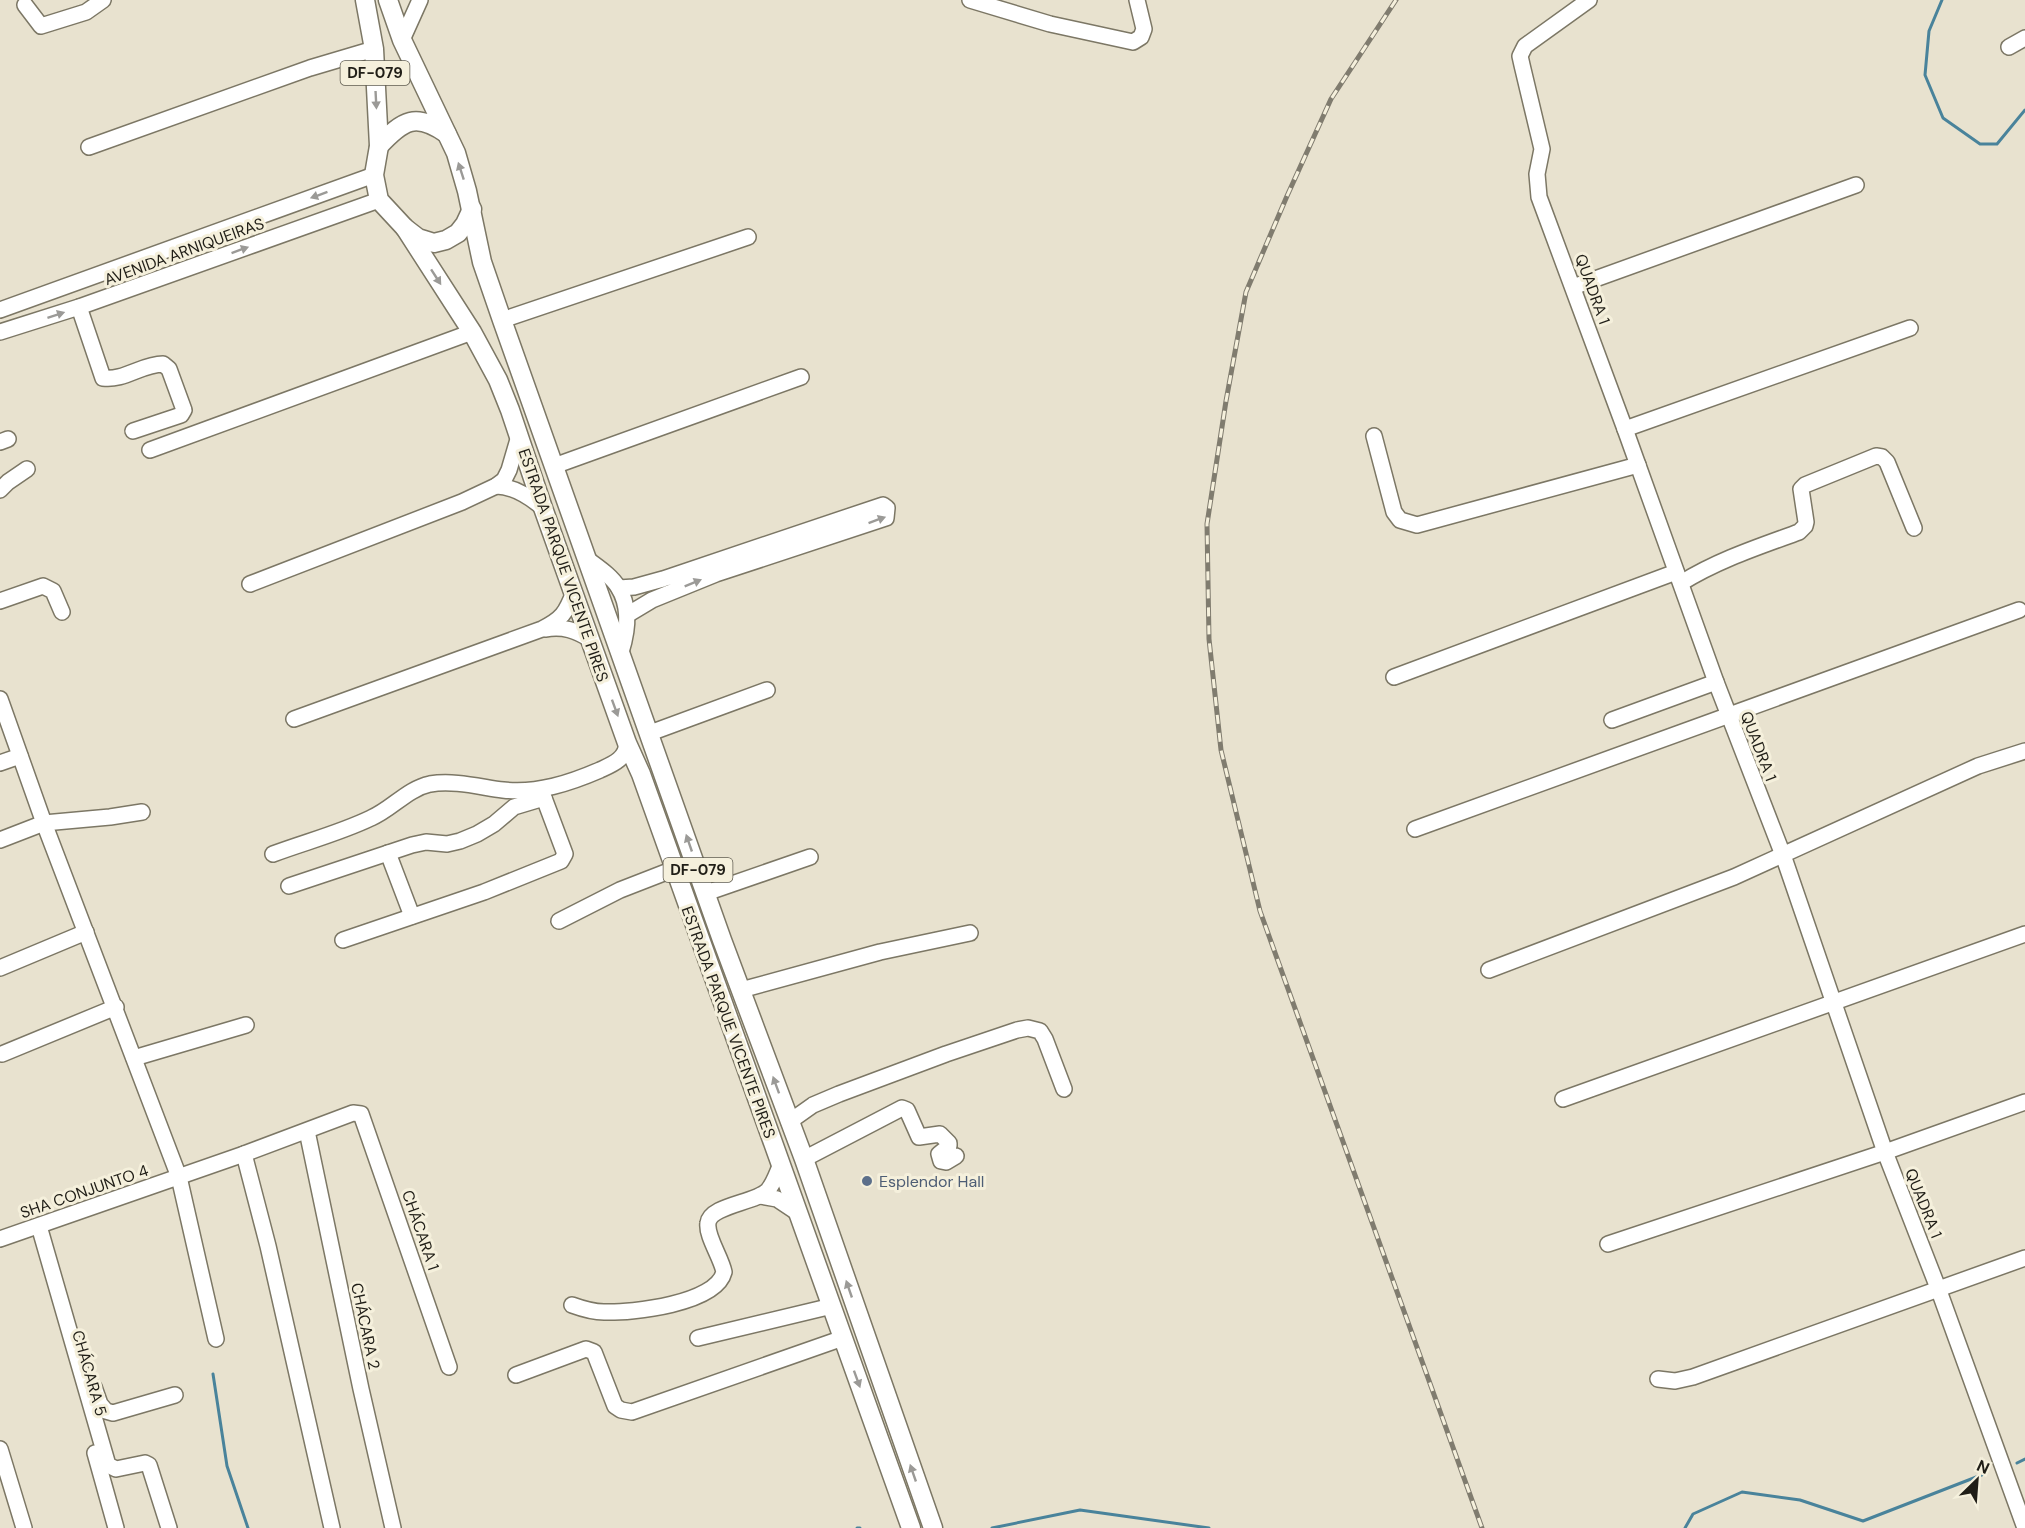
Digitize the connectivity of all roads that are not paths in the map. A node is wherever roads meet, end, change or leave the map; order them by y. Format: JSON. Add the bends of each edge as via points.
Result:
{"nodes":[{"id":1,"x":103,"y":0,"type":"edge"},
{"id":2,"x":364,"y":0,"type":"edge"},
{"id":3,"x":388,"y":0,"type":"edge"},
{"id":4,"x":420,"y":0,"type":"edge"},
{"id":5,"x":970,"y":0,"type":"edge"},
{"id":6,"x":1137,"y":0,"type":"edge"},
{"id":7,"x":1589,"y":0,"type":"edge"},
{"id":8,"x":25,"y":5,"type":"dead end"},
{"id":9,"x":2025,"y":38,"type":"edge"},
{"id":10,"x":402,"y":40,"type":"junction"},
{"id":11,"x":2009,"y":47,"type":"dead end"},
{"id":12,"x":374,"y":49,"type":"junction"},
{"id":13,"x":447,"y":134,"type":"junction"},
{"id":14,"x":379,"y":146,"type":"junction"},
{"id":15,"x":89,"y":147,"type":"dead end"},
{"id":16,"x":374,"y":175,"type":"junction"},
{"id":17,"x":1856,"y":185,"type":"dead end"},
{"id":18,"x":379,"y":200,"type":"junction"},
{"id":19,"x":472,"y":209,"type":"junction"},
{"id":20,"x":405,"y":228,"type":"junction"},
{"id":21,"x":748,"y":237,"type":"dead end"},
{"id":22,"x":1573,"y":287,"type":"junction"},
{"id":23,"x":79,"y":307,"type":"junction"},
{"id":24,"x":0,"y":310,"type":"edge"},
{"id":25,"x":502,"y":320,"type":"junction"},
{"id":26,"x":1910,"y":328,"type":"dead end"},
{"id":27,"x":0,"y":332,"type":"edge"},
{"id":28,"x":472,"y":332,"type":"junction"},
{"id":29,"x":801,"y":377,"type":"dead end"},
{"id":30,"x":1625,"y":429,"type":"junction"},
{"id":31,"x":133,"y":431,"type":"dead end"},
{"id":32,"x":519,"y":436,"type":"junction"},
{"id":33,"x":1374,"y":436,"type":"dead end"},
{"id":34,"x":150,"y":450,"type":"dead end"},
{"id":35,"x":1638,"y":465,"type":"junction"},
{"id":36,"x":554,"y":466,"type":"junction"},
{"id":37,"x":27,"y":469,"type":"dead end"},
{"id":38,"x":496,"y":486,"type":"junction"},
{"id":39,"x":0,"y":490,"type":"edge"},
{"id":40,"x":543,"y":508,"type":"junction"},
{"id":41,"x":1914,"y":528,"type":"dead end"},
{"id":42,"x":786,"y":543,"type":"junction"},
{"id":43,"x":586,"y":558,"type":"junction"},
{"id":44,"x":1678,"y":578,"type":"junction"},
{"id":45,"x":250,"y":584,"type":"dead end"},
{"id":46,"x":666,"y":586,"type":"junction"},
{"id":47,"x":619,"y":588,"type":"junction"},
{"id":48,"x":574,"y":592,"type":"junction"},
{"id":49,"x":0,"y":601,"type":"edge"},
{"id":50,"x":2019,"y":610,"type":"dead end"},
{"id":51,"x":62,"y":612,"type":"dead end"},
{"id":52,"x":627,"y":615,"type":"junction"},
{"id":53,"x":542,"y":629,"type":"junction"},
{"id":54,"x":591,"y":640,"type":"junction"},
{"id":55,"x":621,"y":652,"type":"junction"},
{"id":56,"x":1394,"y":677,"type":"dead end"},
{"id":57,"x":1716,"y":682,"type":"junction"},
{"id":58,"x":766,"y":690,"type":"dead end"},
{"id":59,"x":0,"y":699,"type":"edge"},
{"id":60,"x":1729,"y":716,"type":"junction"},
{"id":61,"x":294,"y":718,"type":"dead end"},
{"id":62,"x":1612,"y":720,"type":"dead end"},
{"id":63,"x":650,"y":733,"type":"junction"},
{"id":64,"x":627,"y":743,"type":"junction"},
{"id":65,"x":2025,"y":751,"type":"edge"},
{"id":66,"x":20,"y":756,"type":"junction"},
{"id":67,"x":0,"y":764,"type":"edge"},
{"id":68,"x":610,"y":765,"type":"junction"},
{"id":69,"x":641,"y":774,"type":"junction"},
{"id":70,"x":543,"y":794,"type":"junction"},
{"id":71,"x":142,"y":812,"type":"dead end"},
{"id":72,"x":44,"y":823,"type":"junction"},
{"id":73,"x":1415,"y":829,"type":"dead end"},
{"id":74,"x":0,"y":840,"type":"edge"},
{"id":75,"x":388,"y":853,"type":"junction"},
{"id":76,"x":273,"y":854,"type":"dead end"},
{"id":77,"x":1783,"y":855,"type":"junction"},
{"id":78,"x":810,"y":857,"type":"dead end"},
{"id":79,"x":674,"y":869,"type":"junction"},
{"id":80,"x":289,"y":886,"type":"dead end"},
{"id":81,"x":682,"y":889,"type":"junction"},
{"id":82,"x":707,"y":894,"type":"junction"},
{"id":83,"x":691,"y":915,"type":"junction"},
{"id":84,"x":412,"y":916,"type":"junction"},
{"id":85,"x":559,"y":921,"type":"dead end"},
{"id":86,"x":86,"y":932,"type":"junction"},
{"id":87,"x":970,"y":933,"type":"dead end"},
{"id":88,"x":2025,"y":934,"type":"edge"},
{"id":89,"x":343,"y":940,"type":"dead end"},
{"id":90,"x":0,"y":968,"type":"edge"},
{"id":91,"x":1489,"y":970,"type":"dead end"},
{"id":92,"x":741,"y":990,"type":"junction"},
{"id":93,"x":1834,"y":1004,"type":"junction"},
{"id":94,"x":116,"y":1007,"type":"junction"},
{"id":95,"x":246,"y":1025,"type":"dead end"},
{"id":96,"x":2,"y":1054,"type":"dead end"},
{"id":97,"x":134,"y":1058,"type":"junction"},
{"id":98,"x":1065,"y":1089,"type":"dead end"},
{"id":99,"x":1563,"y":1099,"type":"dead end"},
{"id":100,"x":2025,"y":1102,"type":"edge"},
{"id":101,"x":353,"y":1113,"type":"joint"},
{"id":102,"x":789,"y":1122,"type":"junction"},
{"id":103,"x":307,"y":1131,"type":"junction"},
{"id":104,"x":1885,"y":1152,"type":"junction"},
{"id":105,"x":244,"y":1154,"type":"junction"},
{"id":106,"x":956,"y":1156,"type":"dead end"},
{"id":107,"x":804,"y":1159,"type":"junction"},
{"id":108,"x":780,"y":1164,"type":"junction"},
{"id":109,"x":179,"y":1177,"type":"junction"},
{"id":110,"x":760,"y":1196,"type":"junction"},
{"id":111,"x":795,"y":1210,"type":"junction"},
{"id":112,"x":37,"y":1226,"type":"junction"},
{"id":113,"x":0,"y":1239,"type":"edge"},
{"id":114,"x":1608,"y":1244,"type":"dead end"},
{"id":115,"x":2025,"y":1258,"type":"edge"},
{"id":116,"x":1938,"y":1288,"type":"junction"},
{"id":117,"x":572,"y":1305,"type":"dead end"},
{"id":118,"x":832,"y":1306,"type":"junction"},
{"id":119,"x":698,"y":1338,"type":"dead end"},
{"id":120,"x":843,"y":1338,"type":"junction"},
{"id":121,"x":216,"y":1339,"type":"dead end"},
{"id":122,"x":449,"y":1367,"type":"dead end"},
{"id":123,"x":516,"y":1375,"type":"dead end"},
{"id":124,"x":1658,"y":1379,"type":"dead end"},
{"id":125,"x":175,"y":1395,"type":"dead end"},
{"id":126,"x":0,"y":1449,"type":"edge"},
{"id":127,"x":24,"y":1528,"type":"edge"},
{"id":128,"x":116,"y":1528,"type":"edge"},
{"id":129,"x":169,"y":1528,"type":"edge"},
{"id":130,"x":332,"y":1528,"type":"edge"},
{"id":131,"x":393,"y":1528,"type":"edge"},
{"id":132,"x":911,"y":1528,"type":"edge"},
{"id":133,"x":933,"y":1528,"type":"edge"},
{"id":134,"x":2025,"y":1528,"type":"edge"}],
"edges":[{"from":1,"to":8,"type":"street","via":[[86,12],[41,26]]},
{"from":2,"to":12,"type":"main road","number":"DF-079"},
{"from":3,"to":10,"type":"main road","number":"DF-079"},
{"from":4,"to":10,"type":"street"},
{"from":5,"to":6,"type":"street","via":[[1050,24],[1133,42],[1144,29]]},
{"from":7,"to":22,"type":"street","name":"QUADRA 1","via":[[1525,46],[1520,56],[1542,149],[1538,192]]},
{"from":9,"to":11,"type":"street"},
{"from":10,"to":13,"type":"main road","number":"DF-079"},
{"from":12,"to":14,"type":"main road","number":"DF-079","one_way":true},
{"from":12,"to":15,"type":"street"},
{"from":13,"to":14,"type":"main road","via":[[431,123],[419,121],[398,127]]},
{"from":19,"to":13,"type":"main road","number":"DF-079","one_way":true},
{"from":14,"to":16,"type":"main road","number":"DF-079"},
{"from":16,"to":18,"type":"main road","number":"DF-079"},
{"from":16,"to":24,"type":"street","name":"AVENIDA ARNIQUEIRAS","one_way":true},
{"from":17,"to":22,"type":"street"},
{"from":18,"to":20,"type":"main road","number":"DF-079"},
{"from":23,"to":18,"type":"street","name":"AVENIDA ARNIQUEIRAS","one_way":true},
{"from":19,"to":20,"type":"main road","number":"DF-079","via":[[462,228],[446,240],[434,243]]},
{"from":19,"to":25,"type":"main road","name":"ESTRADA PARQUE VICENTE PIRES","number":"DF-079","via":[[482,262]]},
{"from":20,"to":28,"type":"main road","name":"ESTRADA PARQUE VICENTE PIRES","number":"DF-079","one_way":true},
{"from":21,"to":25,"type":"street"},
{"from":22,"to":30,"type":"street","name":"QUADRA 1"},
{"from":27,"to":23,"type":"street","name":"AVENIDA ARNIQUEIRAS","one_way":true},
{"from":23,"to":31,"type":"street","via":[[103,378],[112,380],[155,364],[169,369],[184,410],[180,416]]},
{"from":25,"to":36,"type":"main road","name":"ESTRADA PARQUE VICENTE PIRES","number":"DF-079"},
{"from":26,"to":30,"type":"street"},
{"from":28,"to":32,"type":"main road","name":"ESTRADA PARQUE VICENTE PIRES","number":"DF-079","via":[[498,380]]},
{"from":28,"to":34,"type":"street"},
{"from":29,"to":36,"type":"street"},
{"from":30,"to":35,"type":"street","name":"QUADRA 1"},
{"from":32,"to":38,"type":"street","via":[[504,480]]},
{"from":32,"to":40,"type":"main road","name":"ESTRADA PARQUE VICENTE PIRES","number":"DF-079"},
{"from":33,"to":35,"type":"street","via":[[1394,512],[1400,520],[1417,525]]},
{"from":35,"to":44,"type":"street","name":"QUADRA 1"},
{"from":36,"to":43,"type":"main road","name":"ESTRADA PARQUE VICENTE PIRES","number":"DF-079"},
{"from":37,"to":39,"type":"street"},
{"from":38,"to":40,"type":"street","via":[[515,490]]},
{"from":38,"to":45,"type":"street"},
{"from":40,"to":48,"type":"main road","name":"ESTRADA PARQUE VICENTE PIRES","number":"DF-079"},
{"from":41,"to":44,"type":"street","via":[[1887,462],[1876,456],[1805,485],[1800,496],[1806,522],[1799,532]]},
{"from":42,"to":42,"type":"street","one_way":true,"via":[[886,518],[887,508],[883,505]]},
{"from":42,"to":46,"type":"street"},
{"from":43,"to":47,"type":"street"},
{"from":43,"to":55,"type":"main road","name":"ESTRADA PARQUE VICENTE PIRES","number":"DF-079"},
{"from":44,"to":56,"type":"street"},
{"from":44,"to":57,"type":"street","name":"QUADRA 1"},
{"from":46,"to":47,"type":"street"},
{"from":46,"to":52,"type":"street"},
{"from":47,"to":52,"type":"street"},
{"from":48,"to":53,"type":"street","via":[[566,612]]},
{"from":48,"to":54,"type":"main road","name":"ESTRADA PARQUE VICENTE PIRES","number":"DF-079"},
{"from":49,"to":51,"type":"street","via":[[43,586],[53,591]]},
{"from":50,"to":60,"type":"street"},
{"from":52,"to":55,"type":"street"},
{"from":53,"to":54,"type":"street","via":[[568,628]]},
{"from":53,"to":61,"type":"street"},
{"from":54,"to":64,"type":"main road","name":"ESTRADA PARQUE VICENTE PIRES","number":"DF-079","one_way":true},
{"from":55,"to":63,"type":"main road","name":"ESTRADA PARQUE VICENTE PIRES","number":"DF-079"},
{"from":57,"to":60,"type":"street","name":"QUADRA 1"},
{"from":57,"to":62,"type":"street"},
{"from":58,"to":63,"type":"street"},
{"from":59,"to":66,"type":"street"},
{"from":60,"to":73,"type":"street"},
{"from":60,"to":77,"type":"street","name":"QUADRA 1"},
{"from":82,"to":63,"type":"main road","name":"ESTRADA PARQUE VICENTE PIRES","number":"DF-079","one_way":true},
{"from":64,"to":68,"type":"street","via":[[625,753]]},
{"from":64,"to":69,"type":"main road","name":"ESTRADA PARQUE VICENTE PIRES","number":"DF-079"},
{"from":65,"to":77,"type":"street","via":[[1977,766]]},
{"from":66,"to":67,"type":"street"},
{"from":66,"to":72,"type":"street"},
{"from":68,"to":69,"type":"street","via":[[626,766]]},
{"from":68,"to":70,"type":"street"},
{"from":69,"to":79,"type":"main road","name":"ESTRADA PARQUE VICENTE PIRES","number":"DF-079"},
{"from":70,"to":75,"type":"street","via":[[513,807],[494,824],[460,841],[426,842]]},
{"from":70,"to":76,"type":"street","via":[[430,784],[403,796],[372,818]]},
{"from":70,"to":84,"type":"street","via":[[565,854],[561,861]]},
{"from":71,"to":72,"type":"street"},
{"from":72,"to":74,"type":"street"},
{"from":72,"to":86,"type":"street"},
{"from":75,"to":80,"type":"street"},
{"from":75,"to":84,"type":"street"},
{"from":77,"to":91,"type":"street"},
{"from":77,"to":93,"type":"street","name":"QUADRA 1"},
{"from":78,"to":82,"type":"street"},
{"from":79,"to":81,"type":"main road","name":"ESTRADA PARQUE VICENTE PIRES","number":"DF-079"},
{"from":79,"to":85,"type":"street","via":[[620,890]]},
{"from":81,"to":82,"type":"main road"},
{"from":81,"to":83,"type":"main road","name":"ESTRADA PARQUE VICENTE PIRES","number":"DF-079"},
{"from":82,"to":83,"type":"main road","via":[[702,909]]},
{"from":82,"to":92,"type":"main road","name":"ESTRADA PARQUE VICENTE PIRES","number":"DF-079"},
{"from":83,"to":108,"type":"main road","name":"ESTRADA PARQUE VICENTE PIRES","number":"DF-079"},
{"from":84,"to":89,"type":"street"},
{"from":86,"to":90,"type":"street"},
{"from":86,"to":94,"type":"street"},
{"from":87,"to":92,"type":"street","via":[[880,952]]},
{"from":88,"to":93,"type":"street"},
{"from":102,"to":92,"type":"main road","name":"ESTRADA PARQUE VICENTE PIRES","number":"DF-079","one_way":true},
{"from":93,"to":99,"type":"street"},
{"from":93,"to":104,"type":"street","name":"QUADRA 1"},
{"from":94,"to":96,"type":"street"},
{"from":94,"to":97,"type":"street"},
{"from":95,"to":97,"type":"street"},
{"from":97,"to":109,"type":"street"},
{"from":98,"to":102,"type":"street","via":[[1045,1039],[1040,1031],[1028,1028],[839,1094],[813,1105]]},
{"from":100,"to":104,"type":"street"},
{"from":101,"to":103,"type":"street","name":"SHA CONJUNTO 4"},
{"from":101,"to":122,"type":"street","name":"CHÁCARA 1","via":[[361,1114],[367,1128]]},
{"from":102,"to":107,"type":"main road","name":"ESTRADA PARQUE VICENTE PIRES","number":"DF-079"},
{"from":103,"to":105,"type":"street","name":"SHA CONJUNTO 4"},
{"from":103,"to":131,"type":"street","name":"CHÁCARA 2"},
{"from":104,"to":114,"type":"street"},
{"from":104,"to":116,"type":"street","name":"QUADRA 1"},
{"from":105,"to":109,"type":"street","name":"SHA CONJUNTO 4"},
{"from":105,"to":130,"type":"street"},
{"from":106,"to":107,"type":"street","via":[[940,1161],[939,1154],[949,1143],[940,1134],[920,1137],[907,1110],[902,1108]]},
{"from":133,"to":107,"type":"main road","name":"ESTRADA PARQUE VICENTE PIRES","number":"DF-079","one_way":true},
{"from":108,"to":110,"type":"street","via":[[773,1182]]},
{"from":108,"to":111,"type":"main road","name":"ESTRADA PARQUE VICENTE PIRES","number":"DF-079"},
{"from":109,"to":112,"type":"street","name":"SHA CONJUNTO 4"},
{"from":109,"to":121,"type":"street"},
{"from":110,"to":111,"type":"street","via":[[777,1199]]},
{"from":110,"to":117,"type":"street","via":[[710,1216],[709,1231],[724,1272],[713,1288],[668,1305],[636,1310],[604,1312]]},
{"from":111,"to":118,"type":"main road","name":"ESTRADA PARQUE VICENTE PIRES","number":"DF-079"},
{"from":112,"to":113,"type":"street","name":"SHA CONJUNTO 4"},
{"from":112,"to":125,"type":"street","via":[[100,1404],[113,1413]]},
{"from":112,"to":128,"type":"street","name":"CHÁCARA 5"},
{"from":112,"to":129,"type":"street","via":[[108,1466],[116,1469],[149,1465]]},
{"from":115,"to":116,"type":"street"},
{"from":116,"to":124,"type":"street","via":[[1693,1377]]},
{"from":116,"to":134,"type":"street","name":"QUADRA 1"},
{"from":118,"to":119,"type":"street"},
{"from":118,"to":120,"type":"main road","name":"ESTRADA PARQUE VICENTE PIRES","number":"DF-079"},
{"from":120,"to":123,"type":"street","via":[[632,1412],[615,1406],[591,1350]]},
{"from":120,"to":132,"type":"main road","name":"ESTRADA PARQUE VICENTE PIRES","number":"DF-079","one_way":true},
{"from":126,"to":127,"type":"street"}]}
